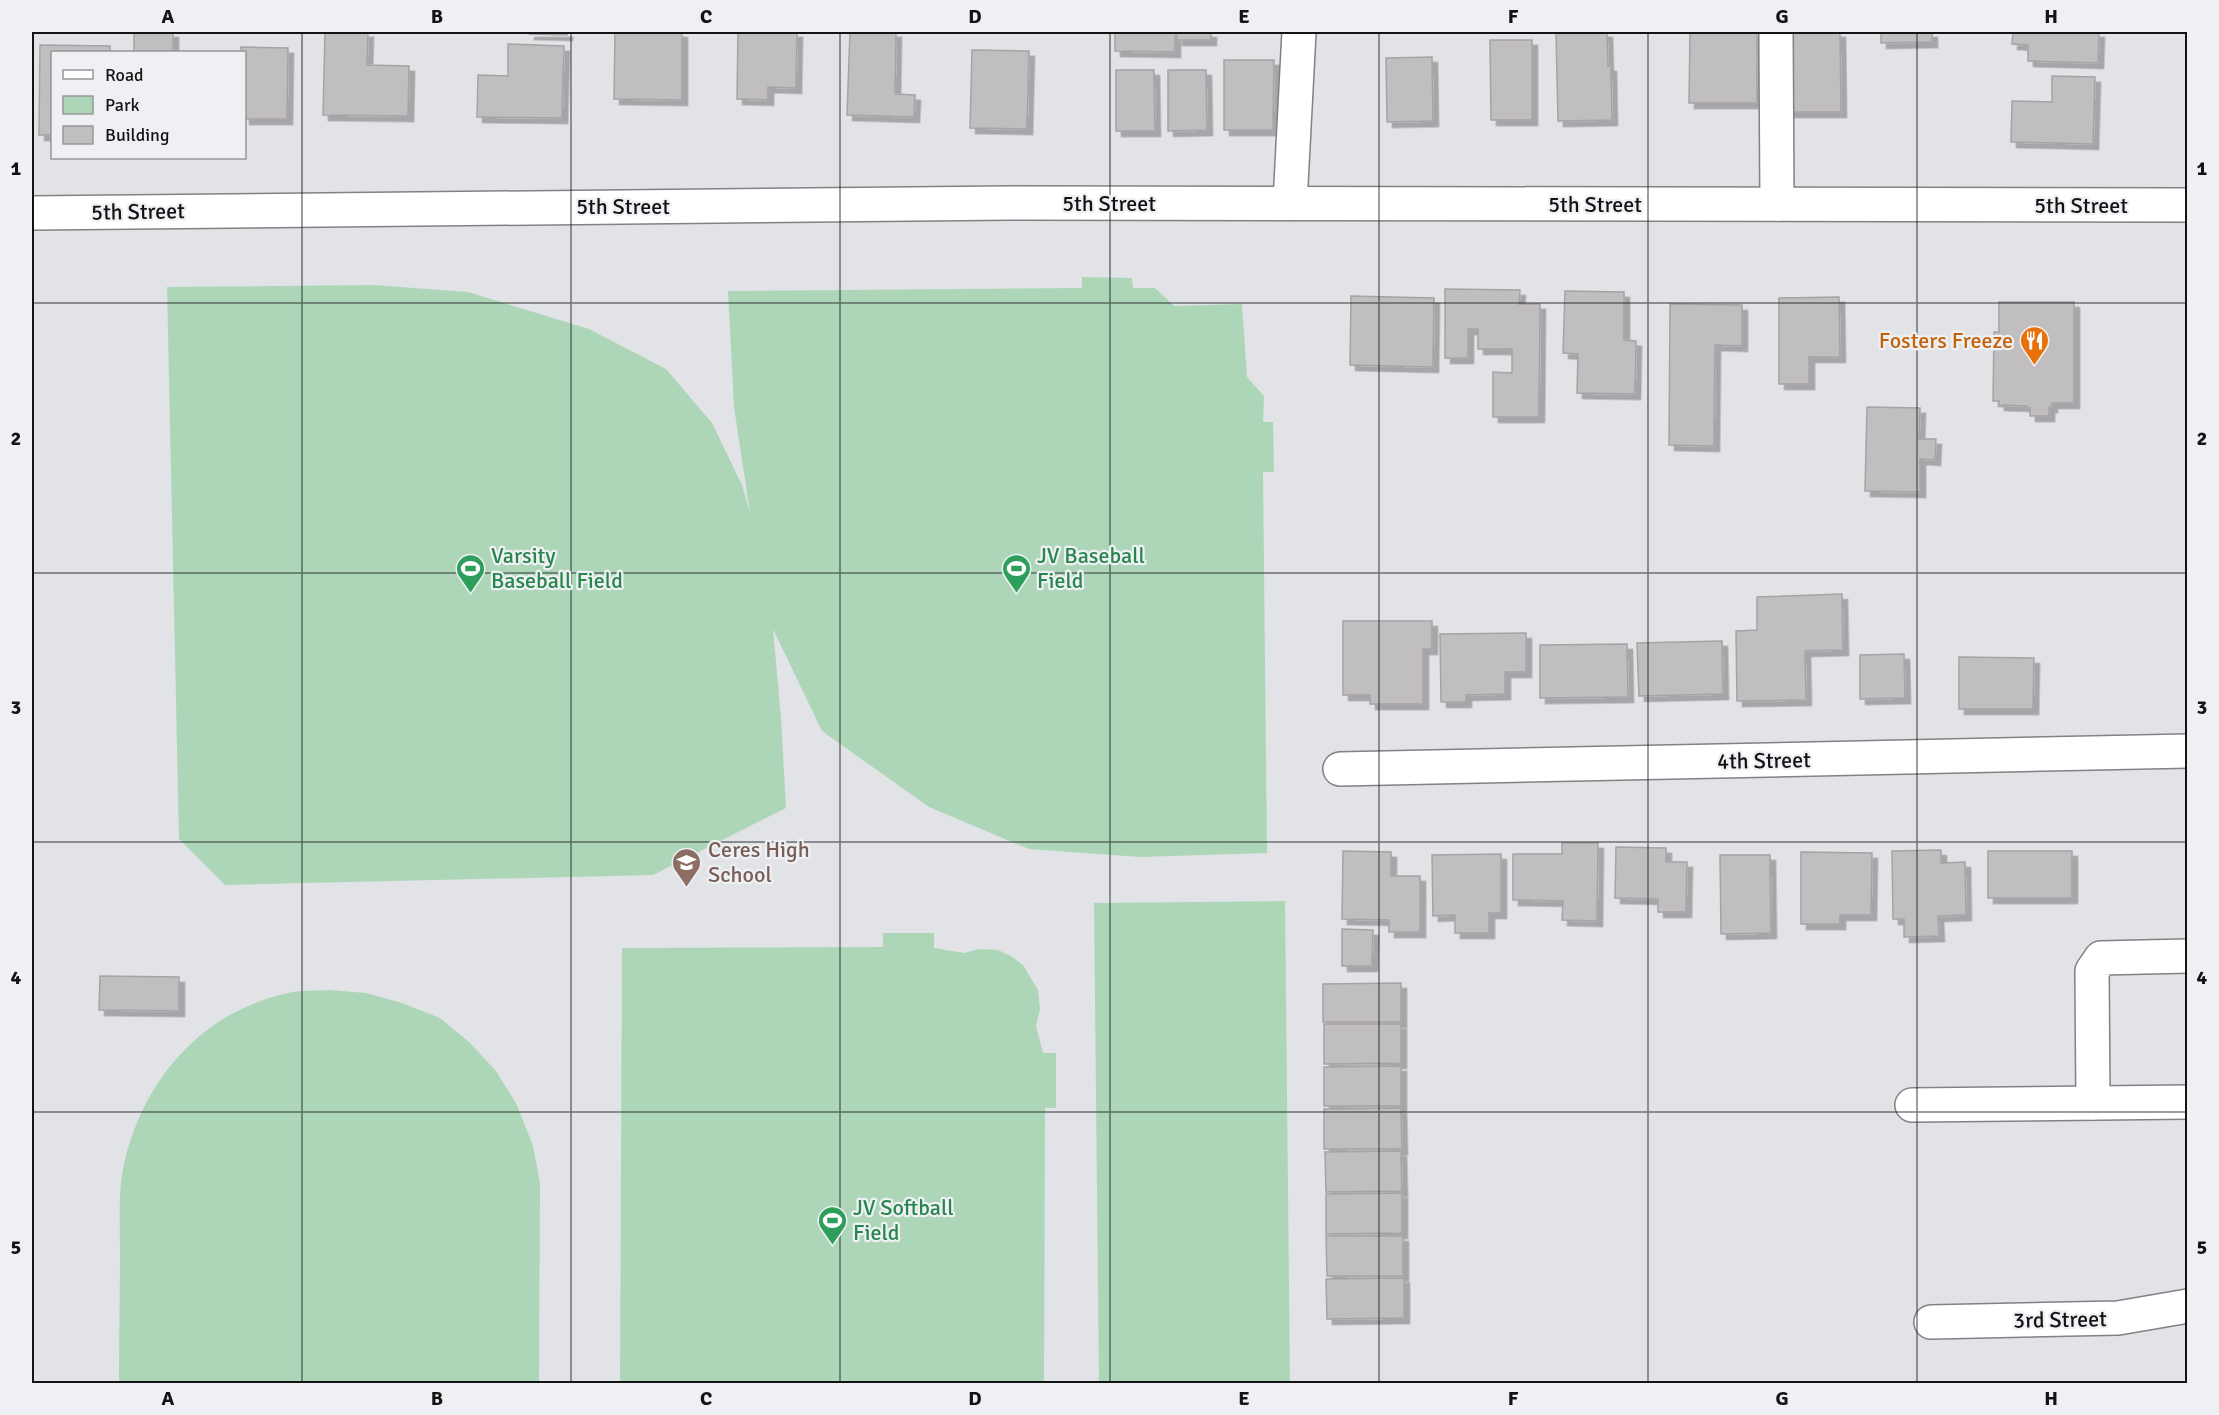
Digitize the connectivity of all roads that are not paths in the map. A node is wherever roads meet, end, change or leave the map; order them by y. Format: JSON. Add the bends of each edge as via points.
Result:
{"nodes":[{"id":1,"x":1299,"y":32,"type":"edge"},
{"id":2,"x":1776,"y":32,"type":"edge"},
{"id":3,"x":1290,"y":203,"type":"junction"},
{"id":4,"x":1777,"y":204,"type":"junction"},
{"id":5,"x":2187,"y":205,"type":"edge"},
{"id":6,"x":32,"y":213,"type":"edge"},
{"id":7,"x":2187,"y":751,"type":"edge"},
{"id":8,"x":1340,"y":769,"type":"dead end"},
{"id":9,"x":2187,"y":956,"type":"edge"},
{"id":10,"x":2187,"y":1102,"type":"edge"},
{"id":11,"x":2093,"y":1103,"type":"junction"},
{"id":12,"x":1912,"y":1105,"type":"dead end"},
{"id":13,"x":2187,"y":1306,"type":"edge"},
{"id":14,"x":1931,"y":1322,"type":"dead end"}],
"edges":[{"from":1,"to":3,"type":"street"},
{"from":2,"to":4,"type":"street"},
{"from":3,"to":4,"type":"street","name":"5th Street"},
{"from":3,"to":6,"type":"street","name":"5th Street"},
{"from":4,"to":5,"type":"street","name":"5th Street"},
{"from":7,"to":8,"type":"street","name":"4th Street"},
{"from":9,"to":11,"type":"street","via":[[2101,958],[2092,971]]},
{"from":10,"to":11,"type":"street"},
{"from":11,"to":12,"type":"street"},
{"from":13,"to":14,"type":"street","name":"3rd Street","via":[[2118,1318]]}]}
